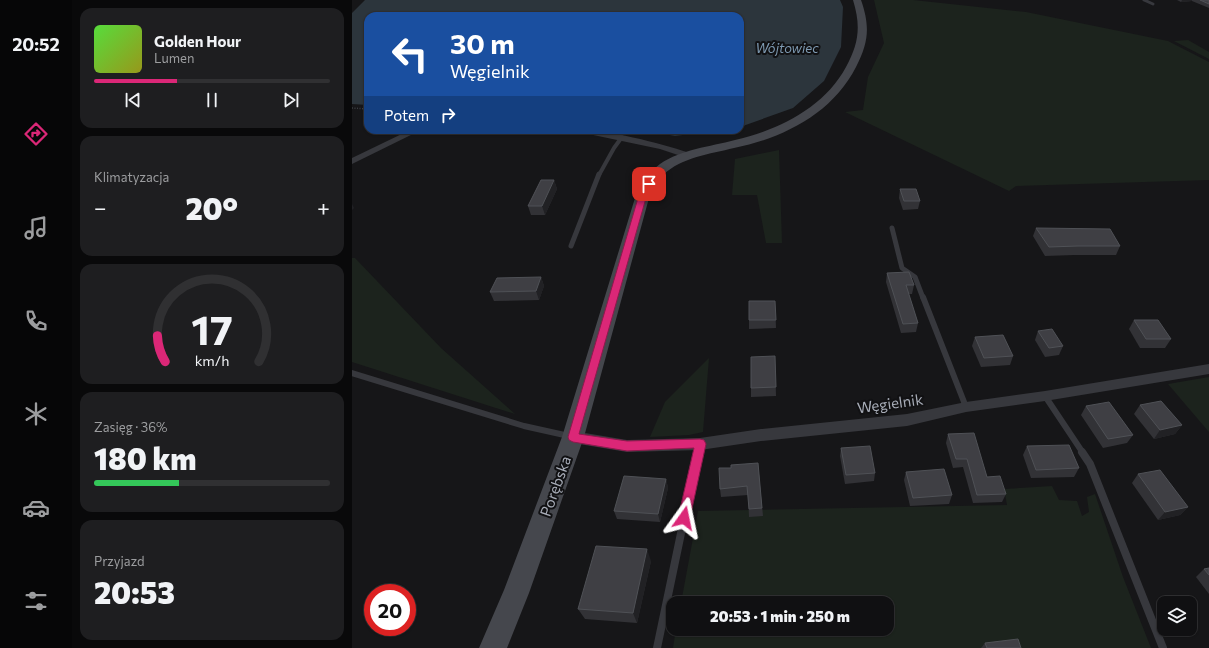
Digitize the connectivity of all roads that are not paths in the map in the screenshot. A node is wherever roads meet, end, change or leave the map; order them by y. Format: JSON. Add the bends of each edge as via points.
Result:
{"nodes":[{"id":1,"x":857,"y":0,"type":"edge"},
{"id":2,"x":1144,"y":0,"type":"edge"},
{"id":3,"x":1153,"y":4,"type":"dead end"},
{"id":4,"x":408,"y":134,"type":"edge"},
{"id":5,"x":600,"y":134,"type":"edge"},
{"id":6,"x":622,"y":138,"type":"junction"},
{"id":7,"x":687,"y":155,"type":"junction"},
{"id":8,"x":352,"y":161,"type":"edge"},
{"id":9,"x":892,"y":228,"type":"dead end"},
{"id":10,"x":571,"y":246,"type":"dead end"},
{"id":11,"x":1209,"y":369,"type":"edge"},
{"id":12,"x":352,"y":373,"type":"edge"},
{"id":13,"x":1045,"y":396,"type":"junction"},
{"id":14,"x":966,"y":407,"type":"junction"},
{"id":15,"x":573,"y":437,"type":"junction"},
{"id":16,"x":700,"y":444,"type":"junction"},
{"id":17,"x":493,"y":648,"type":"edge"},
{"id":18,"x":657,"y":648,"type":"edge"},
{"id":19,"x":1162,"y":648,"type":"edge"}],
"edges":[{"from":1,"to":7,"type":"street","name":"Porębska","via":[[864,22],[861,46],[848,76],[818,108],[771,134]]},
{"from":2,"to":3,"type":"lane"},
{"from":4,"to":8,"type":"street"},
{"from":5,"to":6,"type":"street"},
{"from":6,"to":7,"type":"street"},
{"from":6,"to":10,"type":"lane","via":[[611,151]]},
{"from":7,"to":15,"type":"street","name":"Porębska","via":[[655,175],[642,198]]},
{"from":9,"to":14,"type":"lane","via":[[902,268],[915,277]]},
{"from":11,"to":13,"type":"street","name":"Węgielnik"},
{"from":12,"to":15,"type":"lane","via":[[524,426]]},
{"from":13,"to":14,"type":"street","name":"Węgielnik"},
{"from":13,"to":19,"type":"lane","via":[[1090,464]]},
{"from":14,"to":16,"type":"street","name":"Węgielnik","via":[[907,420]]},
{"from":15,"to":16,"type":"street","name":"Węgielnik","via":[[627,446]]},
{"from":15,"to":17,"type":"street","name":"Porębska","via":[[516,593]]},
{"from":16,"to":18,"type":"lane"}]}
